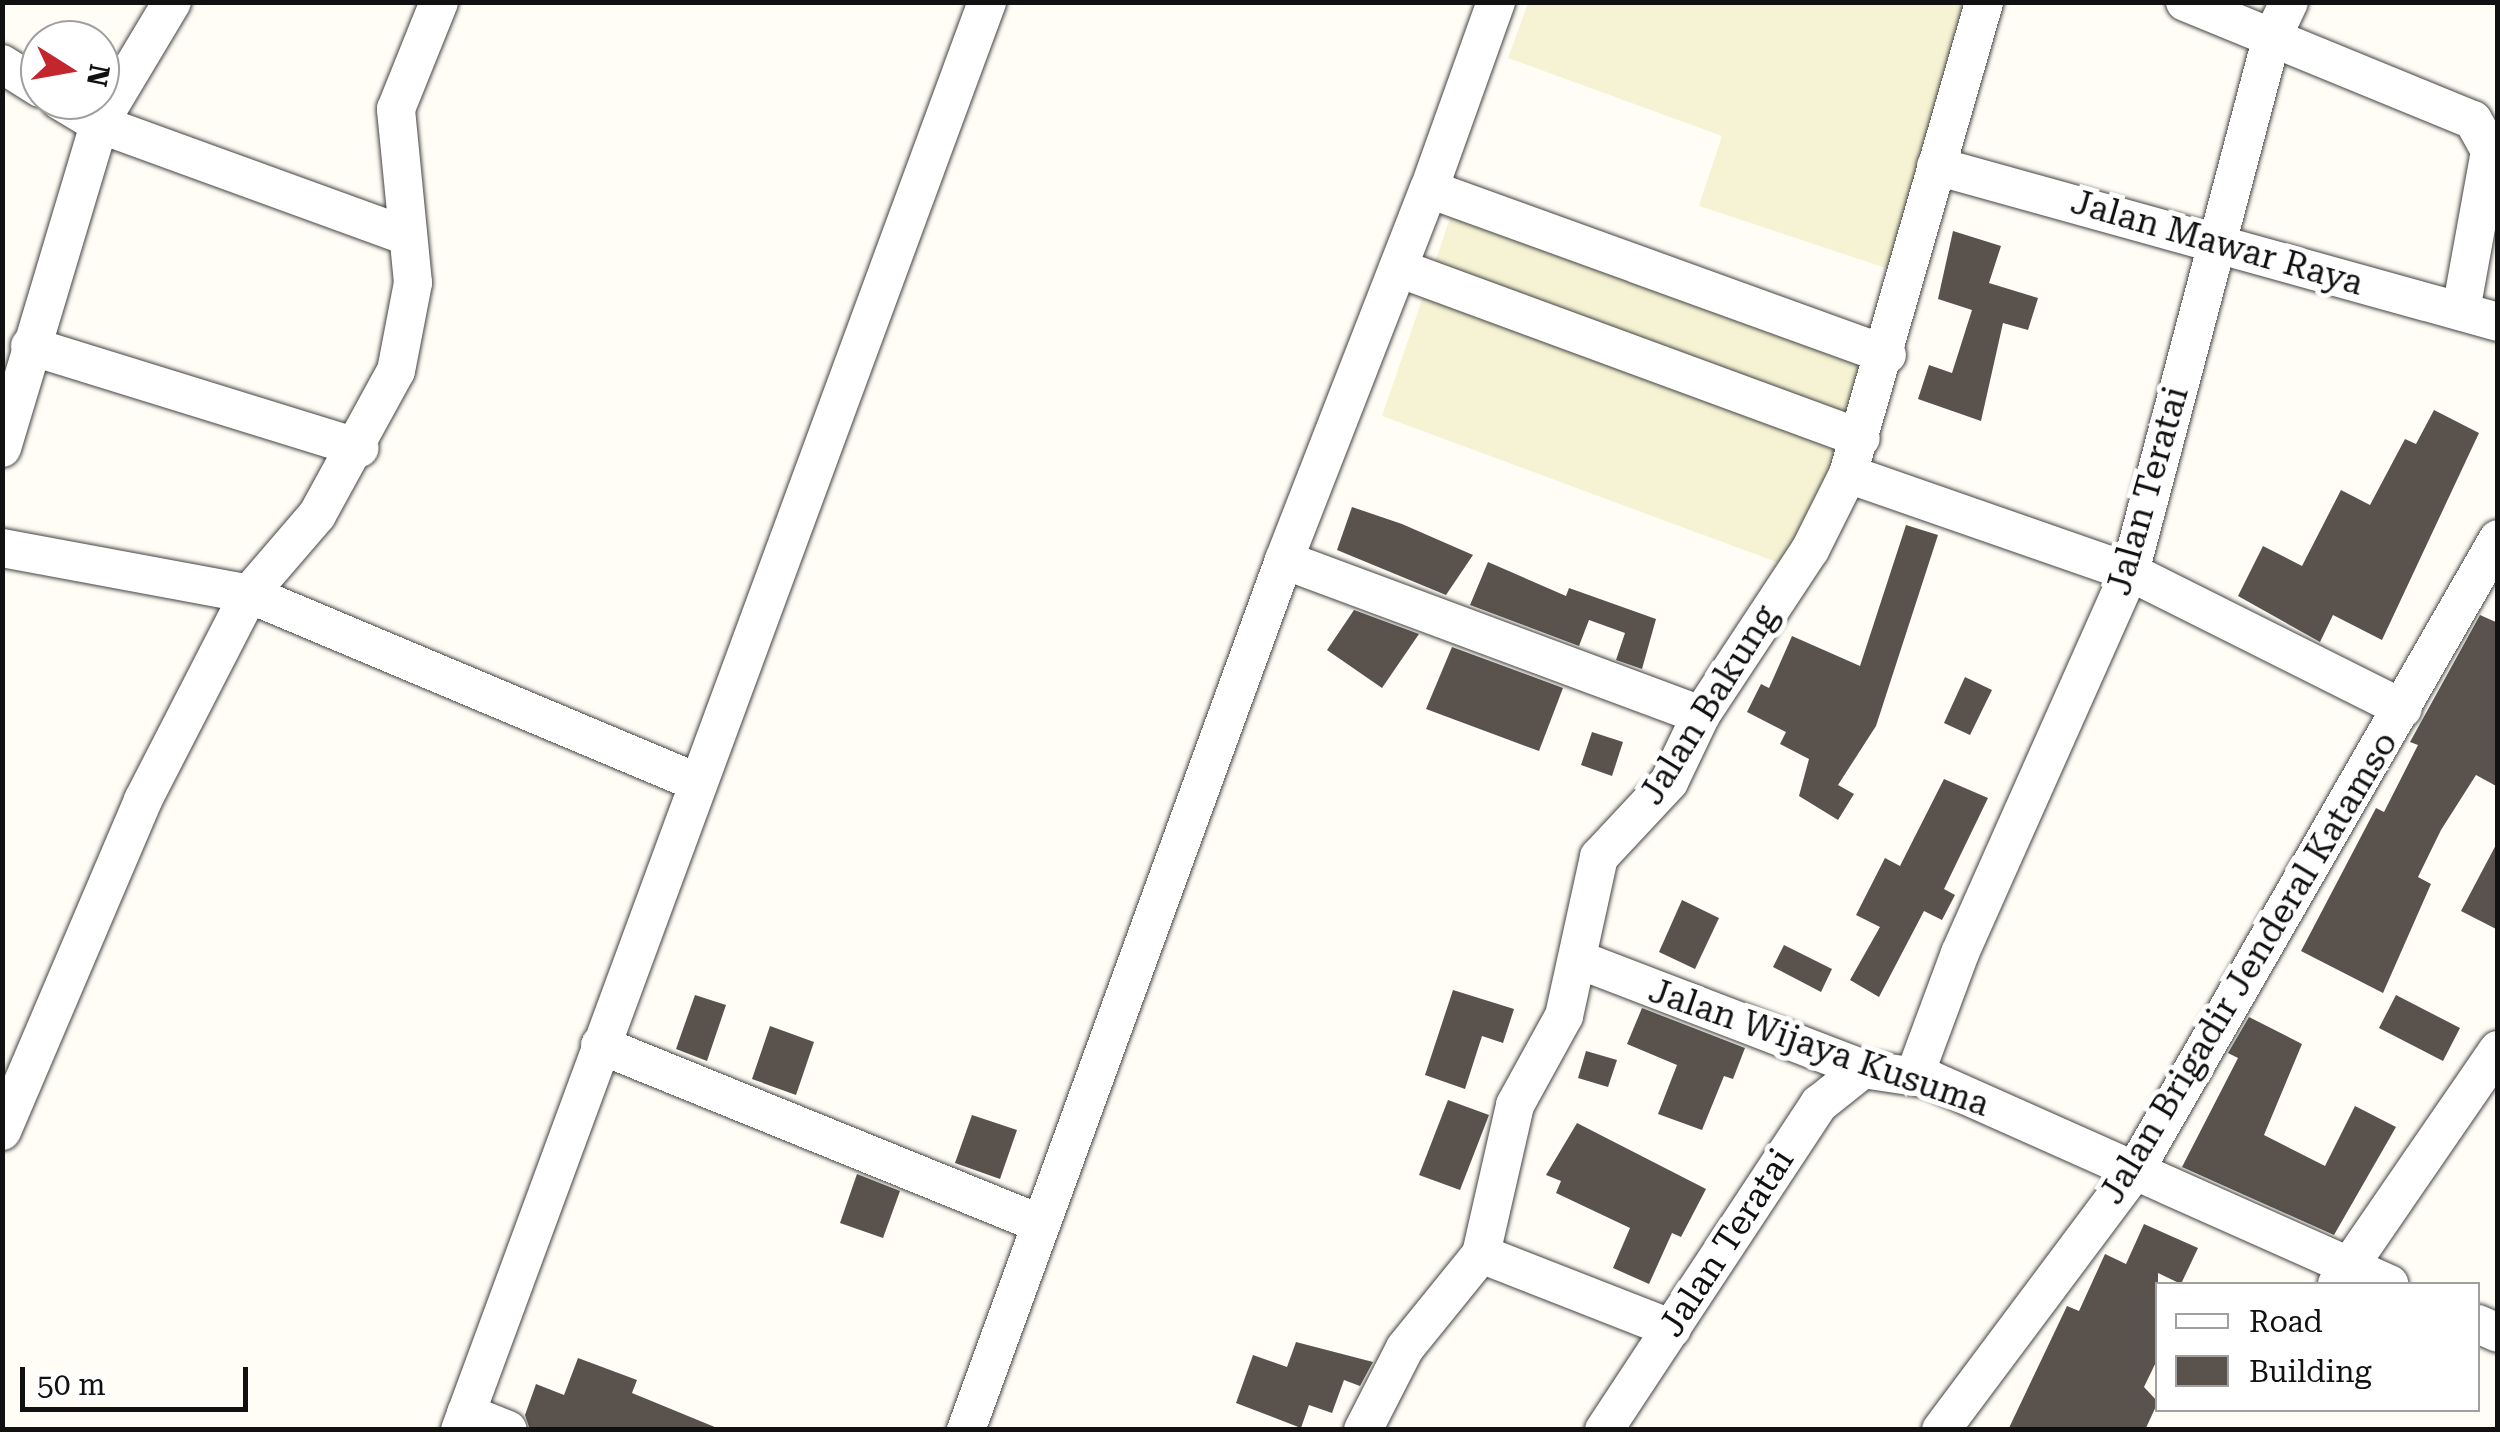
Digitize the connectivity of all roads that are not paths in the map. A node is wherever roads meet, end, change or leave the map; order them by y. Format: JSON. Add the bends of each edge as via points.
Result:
{"nodes":[{"id":1,"x":172,"y":2,"type":"edge"},
{"id":2,"x":440,"y":2,"type":"edge"},
{"id":3,"x":987,"y":2,"type":"edge"},
{"id":4,"x":1496,"y":2,"type":"edge"},
{"id":5,"x":1984,"y":2,"type":"edge"},
{"id":6,"x":2185,"y":2,"type":"edge"},
{"id":7,"x":2289,"y":2,"type":"edge"},
{"id":8,"x":2271,"y":40,"type":"junction"},
{"id":9,"x":92,"y":120,"type":"edge"},
{"id":10,"x":99,"y":124,"type":"junction"},
{"id":11,"x":1936,"y":166,"type":"junction"},
{"id":12,"x":1429,"y":190,"type":"junction"},
{"id":13,"x":407,"y":236,"type":"junction"},
{"id":14,"x":2217,"y":243,"type":"junction"},
{"id":15,"x":1398,"y":268,"type":"junction"},
{"id":16,"x":2461,"y":311,"type":"junction"},
{"id":17,"x":2498,"y":322,"type":"edge"},
{"id":18,"x":30,"y":346,"type":"junction"},
{"id":19,"x":1887,"y":355,"type":"junction"},
{"id":20,"x":1861,"y":438,"type":"junction"},
{"id":21,"x":2,"y":448,"type":"edge"},
{"id":22,"x":360,"y":448,"type":"junction"},
{"id":23,"x":1848,"y":474,"type":"junction"},
{"id":24,"x":2498,"y":539,"type":"edge"},
{"id":25,"x":2,"y":548,"type":"edge"},
{"id":26,"x":1284,"y":560,"type":"junction"},
{"id":27,"x":2130,"y":572,"type":"junction"},
{"id":28,"x":249,"y":594,"type":"junction"},
{"id":29,"x":2403,"y":709,"type":"junction"},
{"id":30,"x":1701,"y":715,"type":"junction"},
{"id":31,"x":698,"y":783,"type":"junction"},
{"id":32,"x":1577,"y":959,"type":"junction"},
{"id":33,"x":600,"y":1045,"type":"junction"},
{"id":34,"x":2498,"y":1050,"type":"edge"},
{"id":35,"x":1863,"y":1069,"type":"junction"},
{"id":36,"x":1915,"y":1074,"type":"junction"},
{"id":37,"x":5,"y":1115,"type":"edge"},
{"id":38,"x":2134,"y":1172,"type":"junction"},
{"id":39,"x":1040,"y":1224,"type":"junction"},
{"id":40,"x":1482,"y":1254,"type":"junction"},
{"id":41,"x":2343,"y":1276,"type":"edge"},
{"id":42,"x":2378,"y":1282,"type":"edge"},
{"id":43,"x":1672,"y":1329,"type":"junction"},
{"id":44,"x":463,"y":1421,"type":"edge"},
{"id":45,"x":508,"y":1430,"type":"edge"},
{"id":46,"x":966,"y":1430,"type":"edge"},
{"id":47,"x":1364,"y":1430,"type":"edge"},
{"id":48,"x":1604,"y":1430,"type":"edge"},
{"id":49,"x":1940,"y":1430,"type":"edge"}],
"edges":[{"from":1,"to":10,"type":"street"},
{"from":2,"to":13,"type":"street","via":[[396,109]]},
{"from":3,"to":31,"type":"street"},
{"from":4,"to":12,"type":"street"},
{"from":5,"to":11,"type":"street","name":"Jalan Bakung"},
{"from":6,"to":8,"type":"street"},
{"from":7,"to":8,"type":"street","name":"Jalan Teratai"},
{"from":8,"to":14,"type":"street","name":"Jalan Teratai"},
{"from":8,"to":16,"type":"street","via":[[2473,120],[2485,134],[2490,152]]},
{"from":9,"to":10,"type":"street"},
{"from":10,"to":13,"type":"street"},
{"from":10,"to":18,"type":"street"},
{"from":11,"to":14,"type":"street","name":"Jalan Mawar Raya"},
{"from":11,"to":19,"type":"street","name":"Jalan Bakung"},
{"from":12,"to":15,"type":"street"},
{"from":12,"to":19,"type":"street"},
{"from":13,"to":22,"type":"street","via":[[410,320],[396,371]]},
{"from":14,"to":16,"type":"street","name":"Jalan Mawar Raya"},
{"from":14,"to":27,"type":"street","name":"Jalan Teratai"},
{"from":15,"to":20,"type":"street"},
{"from":15,"to":26,"type":"street"},
{"from":16,"to":17,"type":"street","name":"Jalan Mawar Raya"},
{"from":18,"to":21,"type":"street"},
{"from":18,"to":22,"type":"street"},
{"from":19,"to":20,"type":"street","name":"Jalan Bakung"},
{"from":20,"to":23,"type":"street","name":"Jalan Bakung"},
{"from":22,"to":28,"type":"street","via":[[316,515]]},
{"from":23,"to":27,"type":"street"},
{"from":23,"to":30,"type":"street","name":"Jalan Bakung","via":[[1810,550]]},
{"from":24,"to":29,"type":"street","name":"Jalan Brigadir Jenderal Katamso"},
{"from":25,"to":28,"type":"street"},
{"from":26,"to":30,"type":"street"},
{"from":26,"to":39,"type":"street"},
{"from":27,"to":29,"type":"street"},
{"from":27,"to":36,"type":"street","name":"Jalan Teratai","via":[[1960,953]]},
{"from":28,"to":31,"type":"street"},
{"from":28,"to":37,"type":"street","via":[[142,800]]},
{"from":29,"to":38,"type":"street","name":"Jalan Brigadir Jenderal Katamso"},
{"from":30,"to":32,"type":"street","name":"Jalan Bakung","via":[[1668,782],[1599,857]]},
{"from":31,"to":33,"type":"street"},
{"from":32,"to":35,"type":"street","name":"Jalan Wijaya Kusuma"},
{"from":32,"to":40,"type":"street","name":"Jalan Bakung","via":[[1558,1034],[1516,1106]]},
{"from":33,"to":39,"type":"street"},
{"from":33,"to":44,"type":"street"},
{"from":34,"to":41,"type":"street"},
{"from":35,"to":36,"type":"street","name":"Jalan Wijaya Kusuma"},
{"from":35,"to":43,"type":"street","name":"Jalan Teratai","via":[[1818,1104]]},
{"from":36,"to":38,"type":"street","name":"Jalan Wijaya Kusuma"},
{"from":38,"to":41,"type":"street","name":"Jalan Wijaya Kusuma"},
{"from":38,"to":49,"type":"street","name":"Jalan Brigadir Jenderal Katamso"},
{"from":39,"to":46,"type":"street"},
{"from":40,"to":43,"type":"street"},
{"from":40,"to":47,"type":"street","name":"Jalan Bakung","via":[[1404,1348]]},
{"from":41,"to":42,"type":"street","name":"Jalan Wijaya Kusuma"},
{"from":43,"to":48,"type":"street","name":"Jalan Teratai"},
{"from":44,"to":45,"type":"street"}]}
